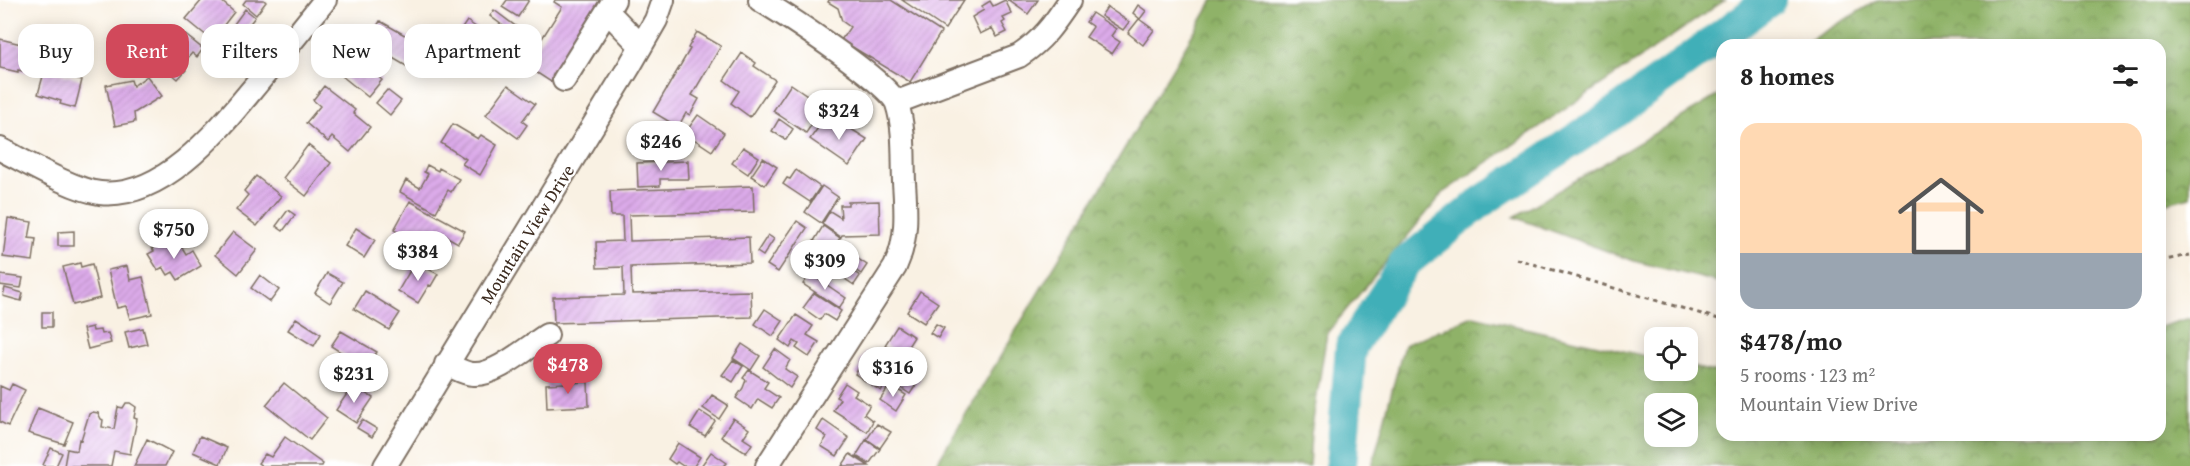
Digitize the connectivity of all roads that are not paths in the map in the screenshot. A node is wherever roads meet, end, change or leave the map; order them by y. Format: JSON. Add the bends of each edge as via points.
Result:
{"nodes":[{"id":1,"x":325,"y":0,"type":"edge"},
{"id":2,"x":663,"y":0,"type":"edge"},
{"id":3,"x":760,"y":0,"type":"edge"},
{"id":4,"x":1070,"y":0,"type":"edge"},
{"id":5,"x":611,"y":6,"type":"edge"},
{"id":6,"x":793,"y":8,"type":"edge"},
{"id":7,"x":641,"y":46,"type":"junction"},
{"id":8,"x":564,"y":80,"type":"dead end"},
{"id":9,"x":897,"y":102,"type":"junction"},
{"id":10,"x":0,"y":149,"type":"edge"},
{"id":11,"x":547,"y":335,"type":"dead end"},
{"id":12,"x":446,"y":364,"type":"junction"},
{"id":13,"x":385,"y":466,"type":"edge"},
{"id":14,"x":767,"y":466,"type":"edge"}],
"edges":[{"from":1,"to":10,"type":"street","via":[[214,134],[189,158],[146,184],[127,191],[98,193],[79,188]]},
{"from":2,"to":7,"type":"street","name":"Mountain View Drive"},
{"from":3,"to":6,"type":"street"},
{"from":4,"to":9,"type":"street","via":[[1050,31],[1019,56]]},
{"from":5,"to":7,"type":"street"},
{"from":5,"to":8,"type":"street"},
{"from":6,"to":9,"type":"street"},
{"from":7,"to":12,"type":"street","name":"Mountain View Drive"},
{"from":9,"to":14,"type":"street","via":[[906,217],[901,255]]},
{"from":11,"to":12,"type":"street","via":[[483,373],[468,374]]},
{"from":12,"to":13,"type":"street","name":"Mountain View Drive"}]}
